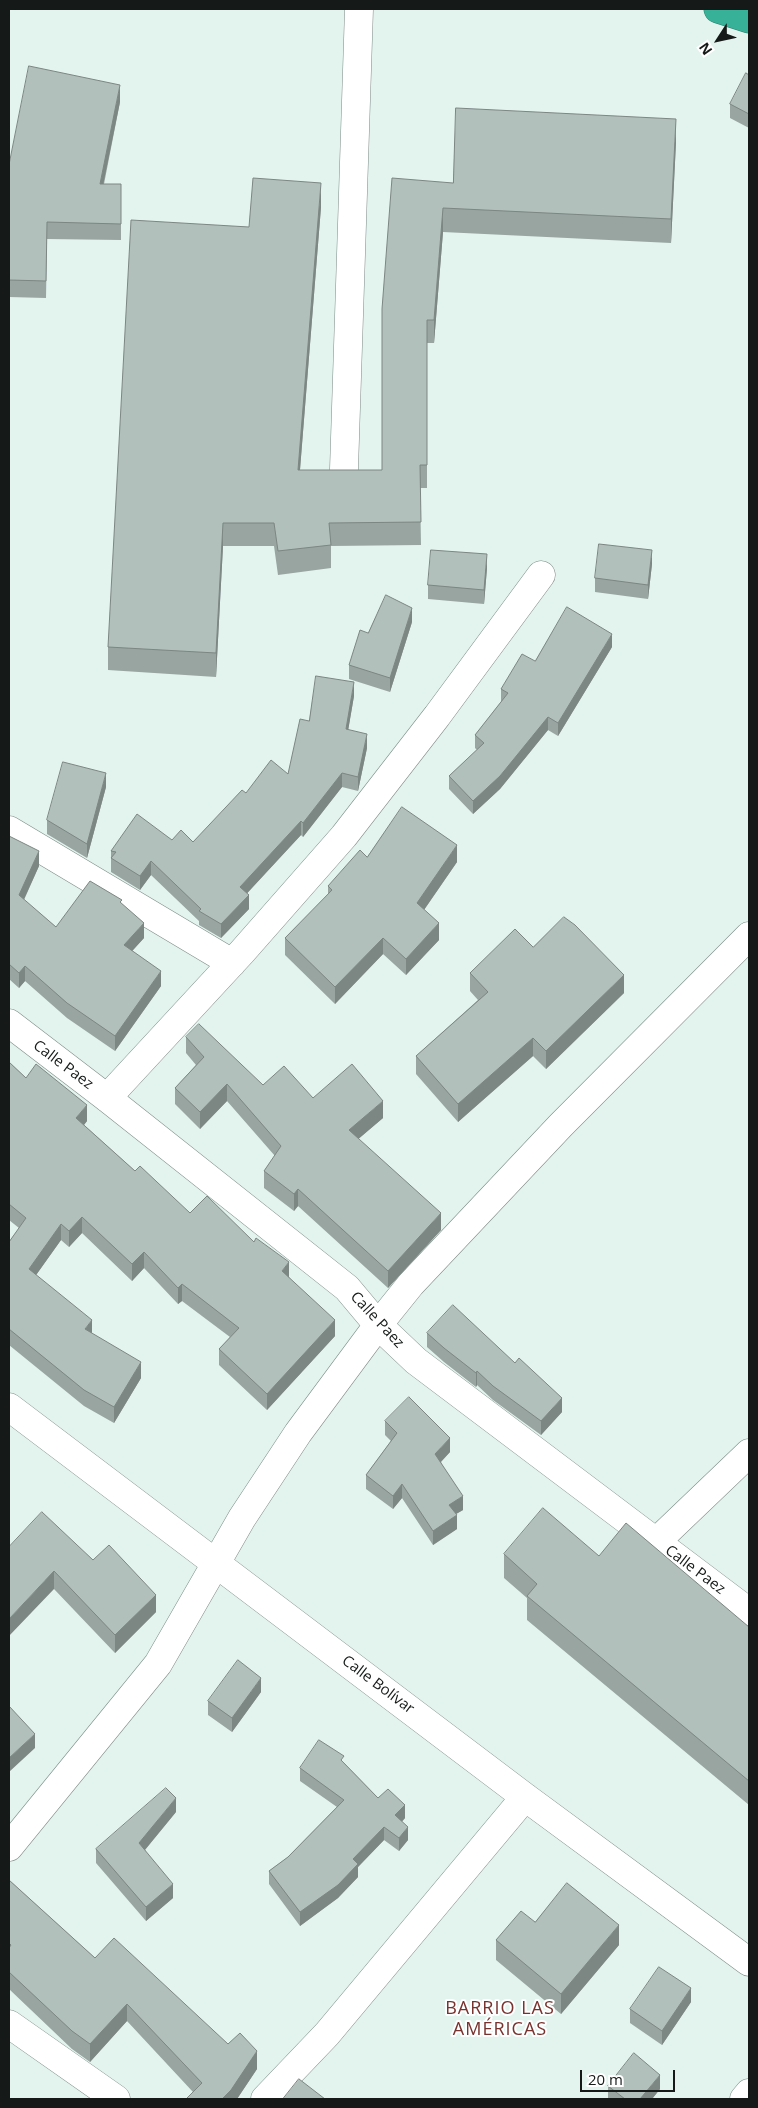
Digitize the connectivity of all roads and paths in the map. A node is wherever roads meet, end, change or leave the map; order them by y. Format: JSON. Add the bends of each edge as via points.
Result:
{"nodes":[{"id":1,"x":359,"y":9,"type":"edge"},
{"id":2,"x":718,"y":9,"type":"edge"},
{"id":3,"x":749,"y":19,"type":"edge"},
{"id":4,"x":344,"y":469,"type":"edge"},
{"id":5,"x":541,"y":575,"type":"dead end"},
{"id":6,"x":9,"y":830,"type":"edge"},
{"id":7,"x":749,"y":936,"type":"edge"},
{"id":8,"x":232,"y":963,"type":"junction"},
{"id":9,"x":9,"y":1023,"type":"edge"},
{"id":10,"x":107,"y":1098,"type":"junction"},
{"id":11,"x":378,"y":1324,"type":"junction"},
{"id":12,"x":9,"y":1407,"type":"edge"},
{"id":13,"x":749,"y":1453,"type":"edge"},
{"id":14,"x":656,"y":1542,"type":"junction"},
{"id":15,"x":218,"y":1563,"type":"junction"},
{"id":16,"x":749,"y":1612,"type":"edge"},
{"id":17,"x":525,"y":1797,"type":"junction"},
{"id":18,"x":9,"y":1847,"type":"edge"},
{"id":19,"x":749,"y":1962,"type":"edge"},
{"id":20,"x":9,"y":2024,"type":"edge"},
{"id":21,"x":749,"y":2093,"type":"edge"},
{"id":22,"x":116,"y":2099,"type":"edge"},
{"id":23,"x":266,"y":2099,"type":"edge"},
{"id":24,"x":744,"y":2099,"type":"edge"}],
"edges":[{"from":1,"to":4,"type":"street"},
{"from":2,"to":3,"type":"highway"},
{"from":5,"to":8,"type":"street","via":[[344,836]]},
{"from":6,"to":8,"type":"street"},
{"from":7,"to":11,"type":"street","via":[[561,1125],[411,1284]]},
{"from":8,"to":10,"type":"street"},
{"from":9,"to":10,"type":"street","name":"Calle Paez"},
{"from":10,"to":11,"type":"street","name":"Calle Paez","via":[[346,1288]]},
{"from":11,"to":14,"type":"street","name":"Calle Paez","via":[[416,1361]]},
{"from":11,"to":15,"type":"street","via":[[298,1433],[242,1518]]},
{"from":12,"to":15,"type":"street","name":"Calle Bolívar"},
{"from":13,"to":14,"type":"street"},
{"from":14,"to":16,"type":"street","name":"Calle Paez"},
{"from":15,"to":17,"type":"street","name":"Calle Bolívar"},
{"from":15,"to":18,"type":"street","via":[[158,1664]]},
{"from":17,"to":19,"type":"street","name":"Calle Bolívar"},
{"from":17,"to":23,"type":"street","via":[[327,2034]]},
{"from":20,"to":22,"type":"street"},
{"from":21,"to":24,"type":"street"}]}
